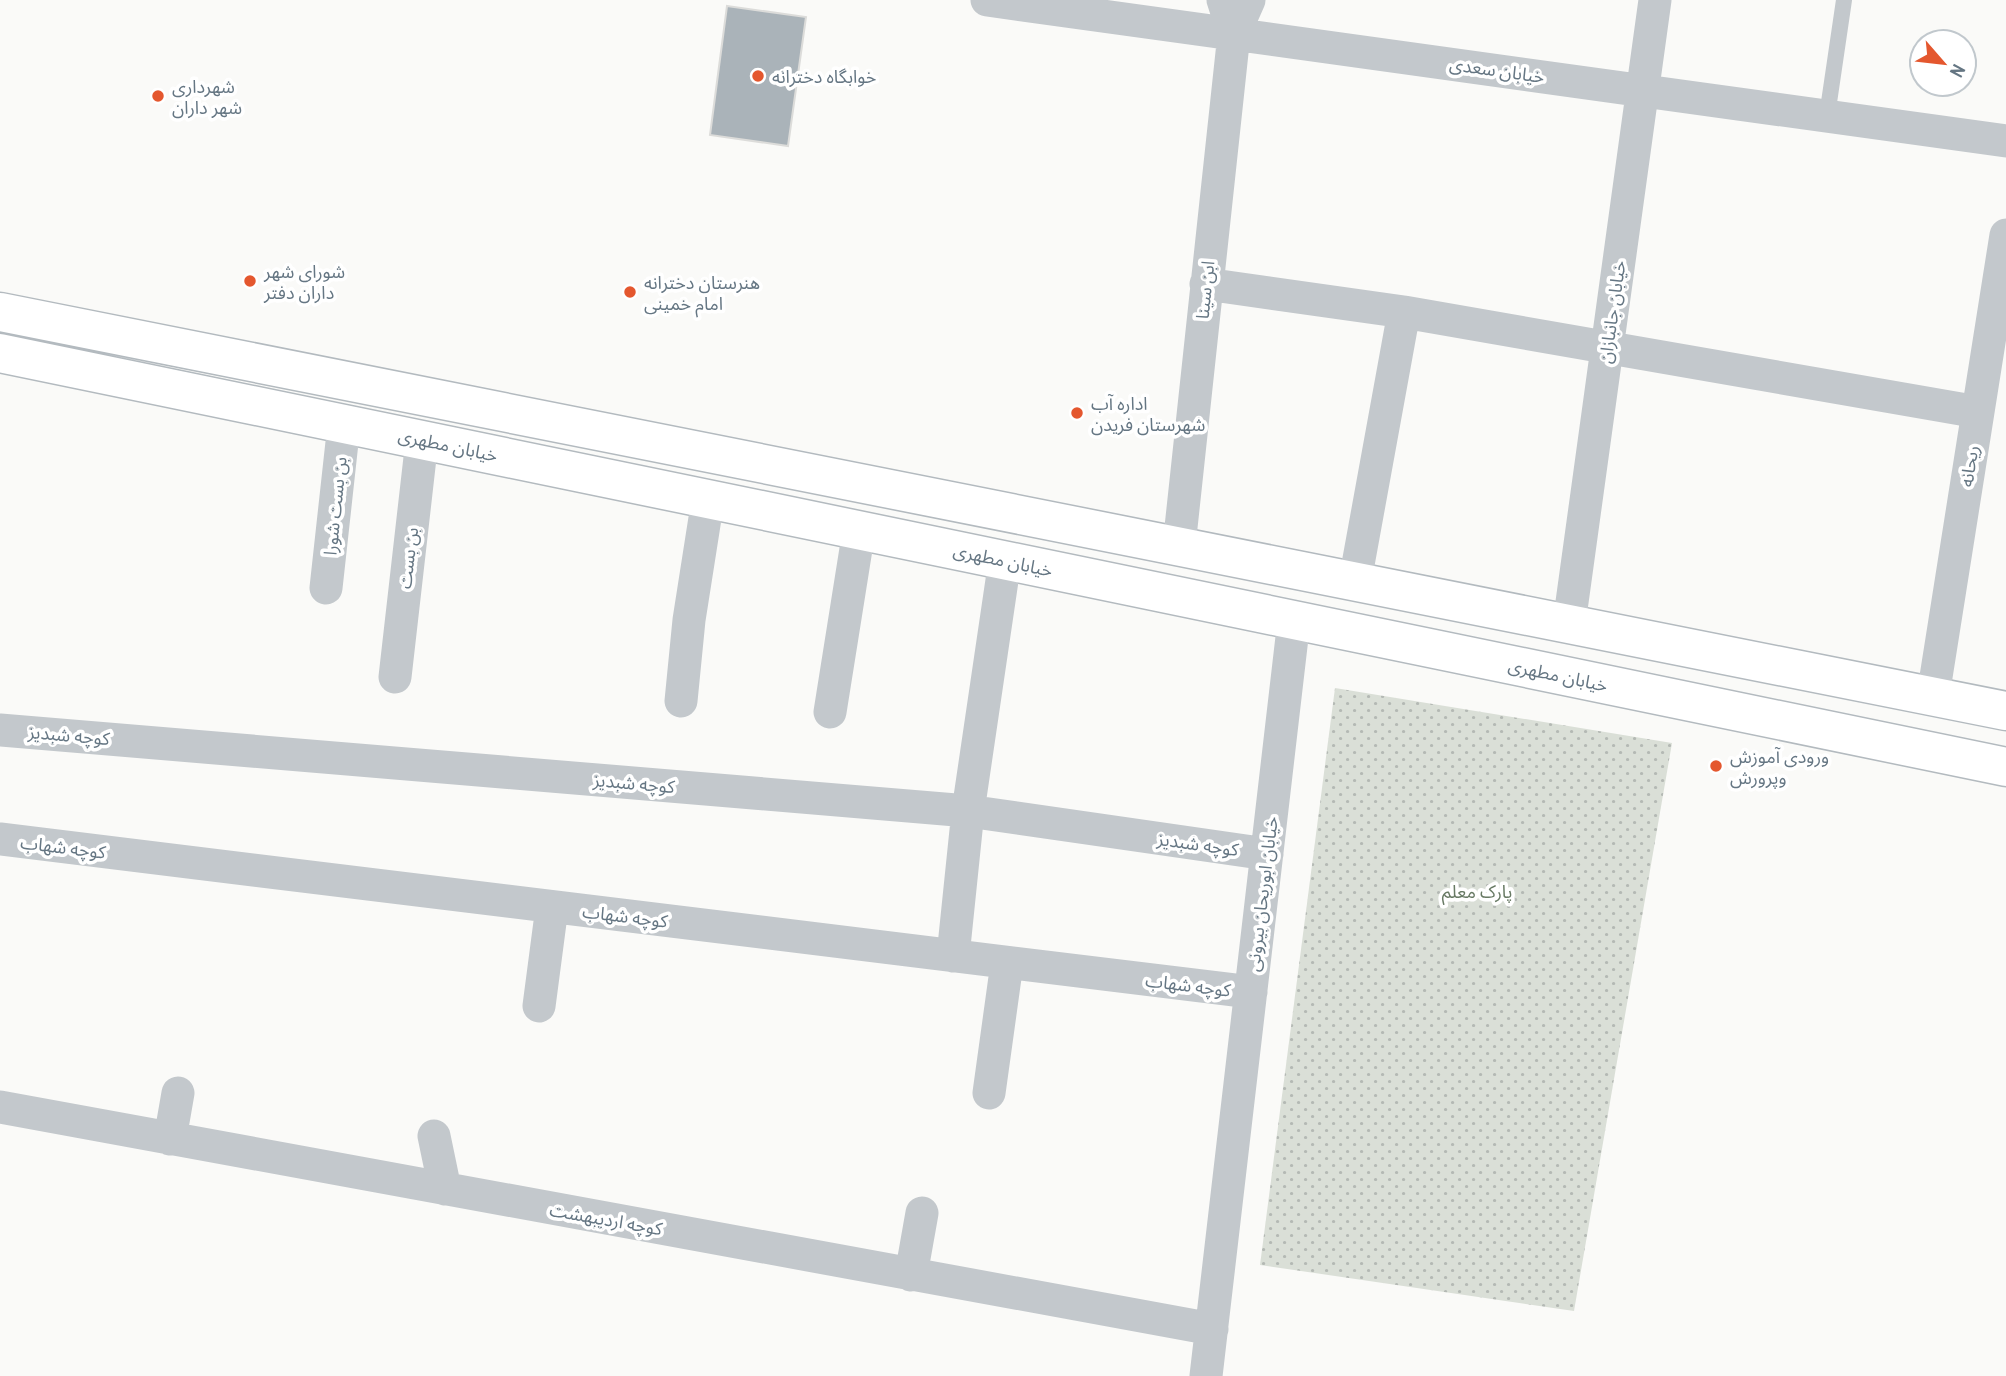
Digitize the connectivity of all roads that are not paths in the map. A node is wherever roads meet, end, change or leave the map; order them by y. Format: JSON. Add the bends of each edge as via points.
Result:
{"nodes":[{"id":1,"x":994,"y":0,"type":"edge"},
{"id":2,"x":1223,"y":0,"type":"edge"},
{"id":3,"x":1249,"y":0,"type":"edge"},
{"id":4,"x":1655,"y":0,"type":"edge"},
{"id":5,"x":1844,"y":0,"type":"edge"},
{"id":6,"x":1234,"y":34,"type":"junction"},
{"id":7,"x":1642,"y":90,"type":"junction"},
{"id":8,"x":1827,"y":116,"type":"junction"},
{"id":9,"x":2006,"y":141,"type":"edge"},
{"id":10,"x":2006,"y":235,"type":"edge"},
{"id":11,"x":1206,"y":284,"type":"junction"},
{"id":12,"x":0,"y":312,"type":"edge"},
{"id":13,"x":1404,"y":312,"type":"junction"},
{"id":14,"x":1607,"y":346,"type":"junction"},
{"id":15,"x":0,"y":353,"type":"edge"},
{"id":16,"x":1978,"y":412,"type":"junction"},
{"id":17,"x":344,"y":424,"type":"junction"},
{"id":18,"x":422,"y":440,"type":"junction"},
{"id":19,"x":708,"y":499,"type":"junction"},
{"id":20,"x":859,"y":530,"type":"junction"},
{"id":21,"x":1179,"y":547,"type":"junction"},
{"id":22,"x":1005,"y":560,"type":"junction"},
{"id":23,"x":1355,"y":581,"type":"junction"},
{"id":24,"x":326,"y":588,"type":"dead end"},
{"id":25,"x":1294,"y":620,"type":"junction"},
{"id":26,"x":1569,"y":624,"type":"junction"},
{"id":27,"x":395,"y":677,"type":"dead end"},
{"id":28,"x":1934,"y":696,"type":"junction"},
{"id":29,"x":681,"y":701,"type":"dead end"},
{"id":30,"x":2006,"y":711,"type":"edge"},
{"id":31,"x":830,"y":712,"type":"dead end"},
{"id":32,"x":0,"y":730,"type":"edge"},
{"id":33,"x":2006,"y":767,"type":"edge"},
{"id":34,"x":968,"y":811,"type":"junction"},
{"id":35,"x":0,"y":839,"type":"edge"},
{"id":36,"x":1267,"y":854,"type":"junction"},
{"id":37,"x":552,"y":907,"type":"junction"},
{"id":38,"x":953,"y":956,"type":"junction"},
{"id":39,"x":1007,"y":963,"type":"junction"},
{"id":40,"x":1251,"y":992,"type":"junction"},
{"id":41,"x":540,"y":1006,"type":"dead end"},
{"id":42,"x":178,"y":1093,"type":"dead end"},
{"id":43,"x":989,"y":1093,"type":"dead end"},
{"id":44,"x":0,"y":1107,"type":"edge"},
{"id":45,"x":434,"y":1136,"type":"dead end"},
{"id":46,"x":170,"y":1139,"type":"junction"},
{"id":47,"x":445,"y":1189,"type":"junction"},
{"id":48,"x":922,"y":1213,"type":"dead end"},
{"id":49,"x":911,"y":1275,"type":"junction"},
{"id":50,"x":1212,"y":1329,"type":"junction"},
{"id":51,"x":1206,"y":1376,"type":"edge"}],
"edges":[{"from":1,"to":6,"type":"street","name":"خیابان سعدی"},
{"from":2,"to":6,"type":"street","name":"ابن سینا"},
{"from":3,"to":6,"type":"street","name":"ابن سینا"},
{"from":4,"to":7,"type":"street","name":"خیابان جانبازان"},
{"from":5,"to":8,"type":"lane"},
{"from":6,"to":7,"type":"street","name":"خیابان سعدی"},
{"from":6,"to":11,"type":"street","name":"ابن سینا"},
{"from":7,"to":8,"type":"street","name":"خیابان سعدی"},
{"from":7,"to":14,"type":"street","name":"خیابان جانبازان"},
{"from":8,"to":9,"type":"street","name":"خیابان سعدی"},
{"from":10,"to":16,"type":"street","name":"ریحانه"},
{"from":11,"to":13,"type":"street"},
{"from":11,"to":21,"type":"street","name":"ابن سینا"},
{"from":12,"to":21,"type":"main road"},
{"from":13,"to":14,"type":"street"},
{"from":13,"to":23,"type":"street"},
{"from":14,"to":16,"type":"street"},
{"from":14,"to":26,"type":"street","name":"خیابان جانبازان"},
{"from":15,"to":17,"type":"main road","name":"خیابان مطهری"},
{"from":16,"to":28,"type":"street","name":"ریحانه"},
{"from":17,"to":18,"type":"main road","name":"خیابان مطهری"},
{"from":17,"to":24,"type":"street","name":"بن بست شورا"},
{"from":18,"to":19,"type":"main road","name":"خیابان مطهری"},
{"from":18,"to":27,"type":"street","name":"بن بست"},
{"from":19,"to":20,"type":"main road","name":"خیابان مطهری"},
{"from":19,"to":29,"type":"street"},
{"from":20,"to":22,"type":"main road","name":"خیابان مطهری"},
{"from":20,"to":31,"type":"street"},
{"from":21,"to":23,"type":"main road"},
{"from":22,"to":25,"type":"main road","name":"خیابان مطهری"},
{"from":22,"to":34,"type":"street"},
{"from":23,"to":26,"type":"main road"},
{"from":25,"to":33,"type":"main road","name":"خیابان مطهری"},
{"from":25,"to":36,"type":"street","name":"خیابان ابوریحان بیرونی"},
{"from":26,"to":28,"type":"main road"},
{"from":28,"to":30,"type":"main road"},
{"from":32,"to":34,"type":"street","name":"کوچه شبدیز"},
{"from":34,"to":36,"type":"street","name":"کوچه شبدیز"},
{"from":34,"to":38,"type":"street"},
{"from":35,"to":37,"type":"street","name":"کوچه شهاب"},
{"from":36,"to":40,"type":"street","name":"خیابان ابوریحان بیرونی"},
{"from":37,"to":38,"type":"street","name":"کوچه شهاب"},
{"from":37,"to":41,"type":"street"},
{"from":38,"to":39,"type":"street","name":"کوچه شهاب"},
{"from":39,"to":40,"type":"street","name":"کوچه شهاب"},
{"from":39,"to":43,"type":"street"},
{"from":40,"to":50,"type":"street","name":"خیابان ابوریحان بیرونی"},
{"from":42,"to":46,"type":"street"},
{"from":44,"to":46,"type":"street","name":"کوچه اردیبهشت"},
{"from":45,"to":47,"type":"street"},
{"from":46,"to":47,"type":"street","name":"کوچه اردیبهشت"},
{"from":47,"to":49,"type":"street","name":"کوچه اردیبهشت"},
{"from":48,"to":49,"type":"street"},
{"from":49,"to":50,"type":"street","name":"کوچه اردیبهشت"},
{"from":50,"to":51,"type":"street","name":"خیابان ابوریحان بیرونی"}]}
